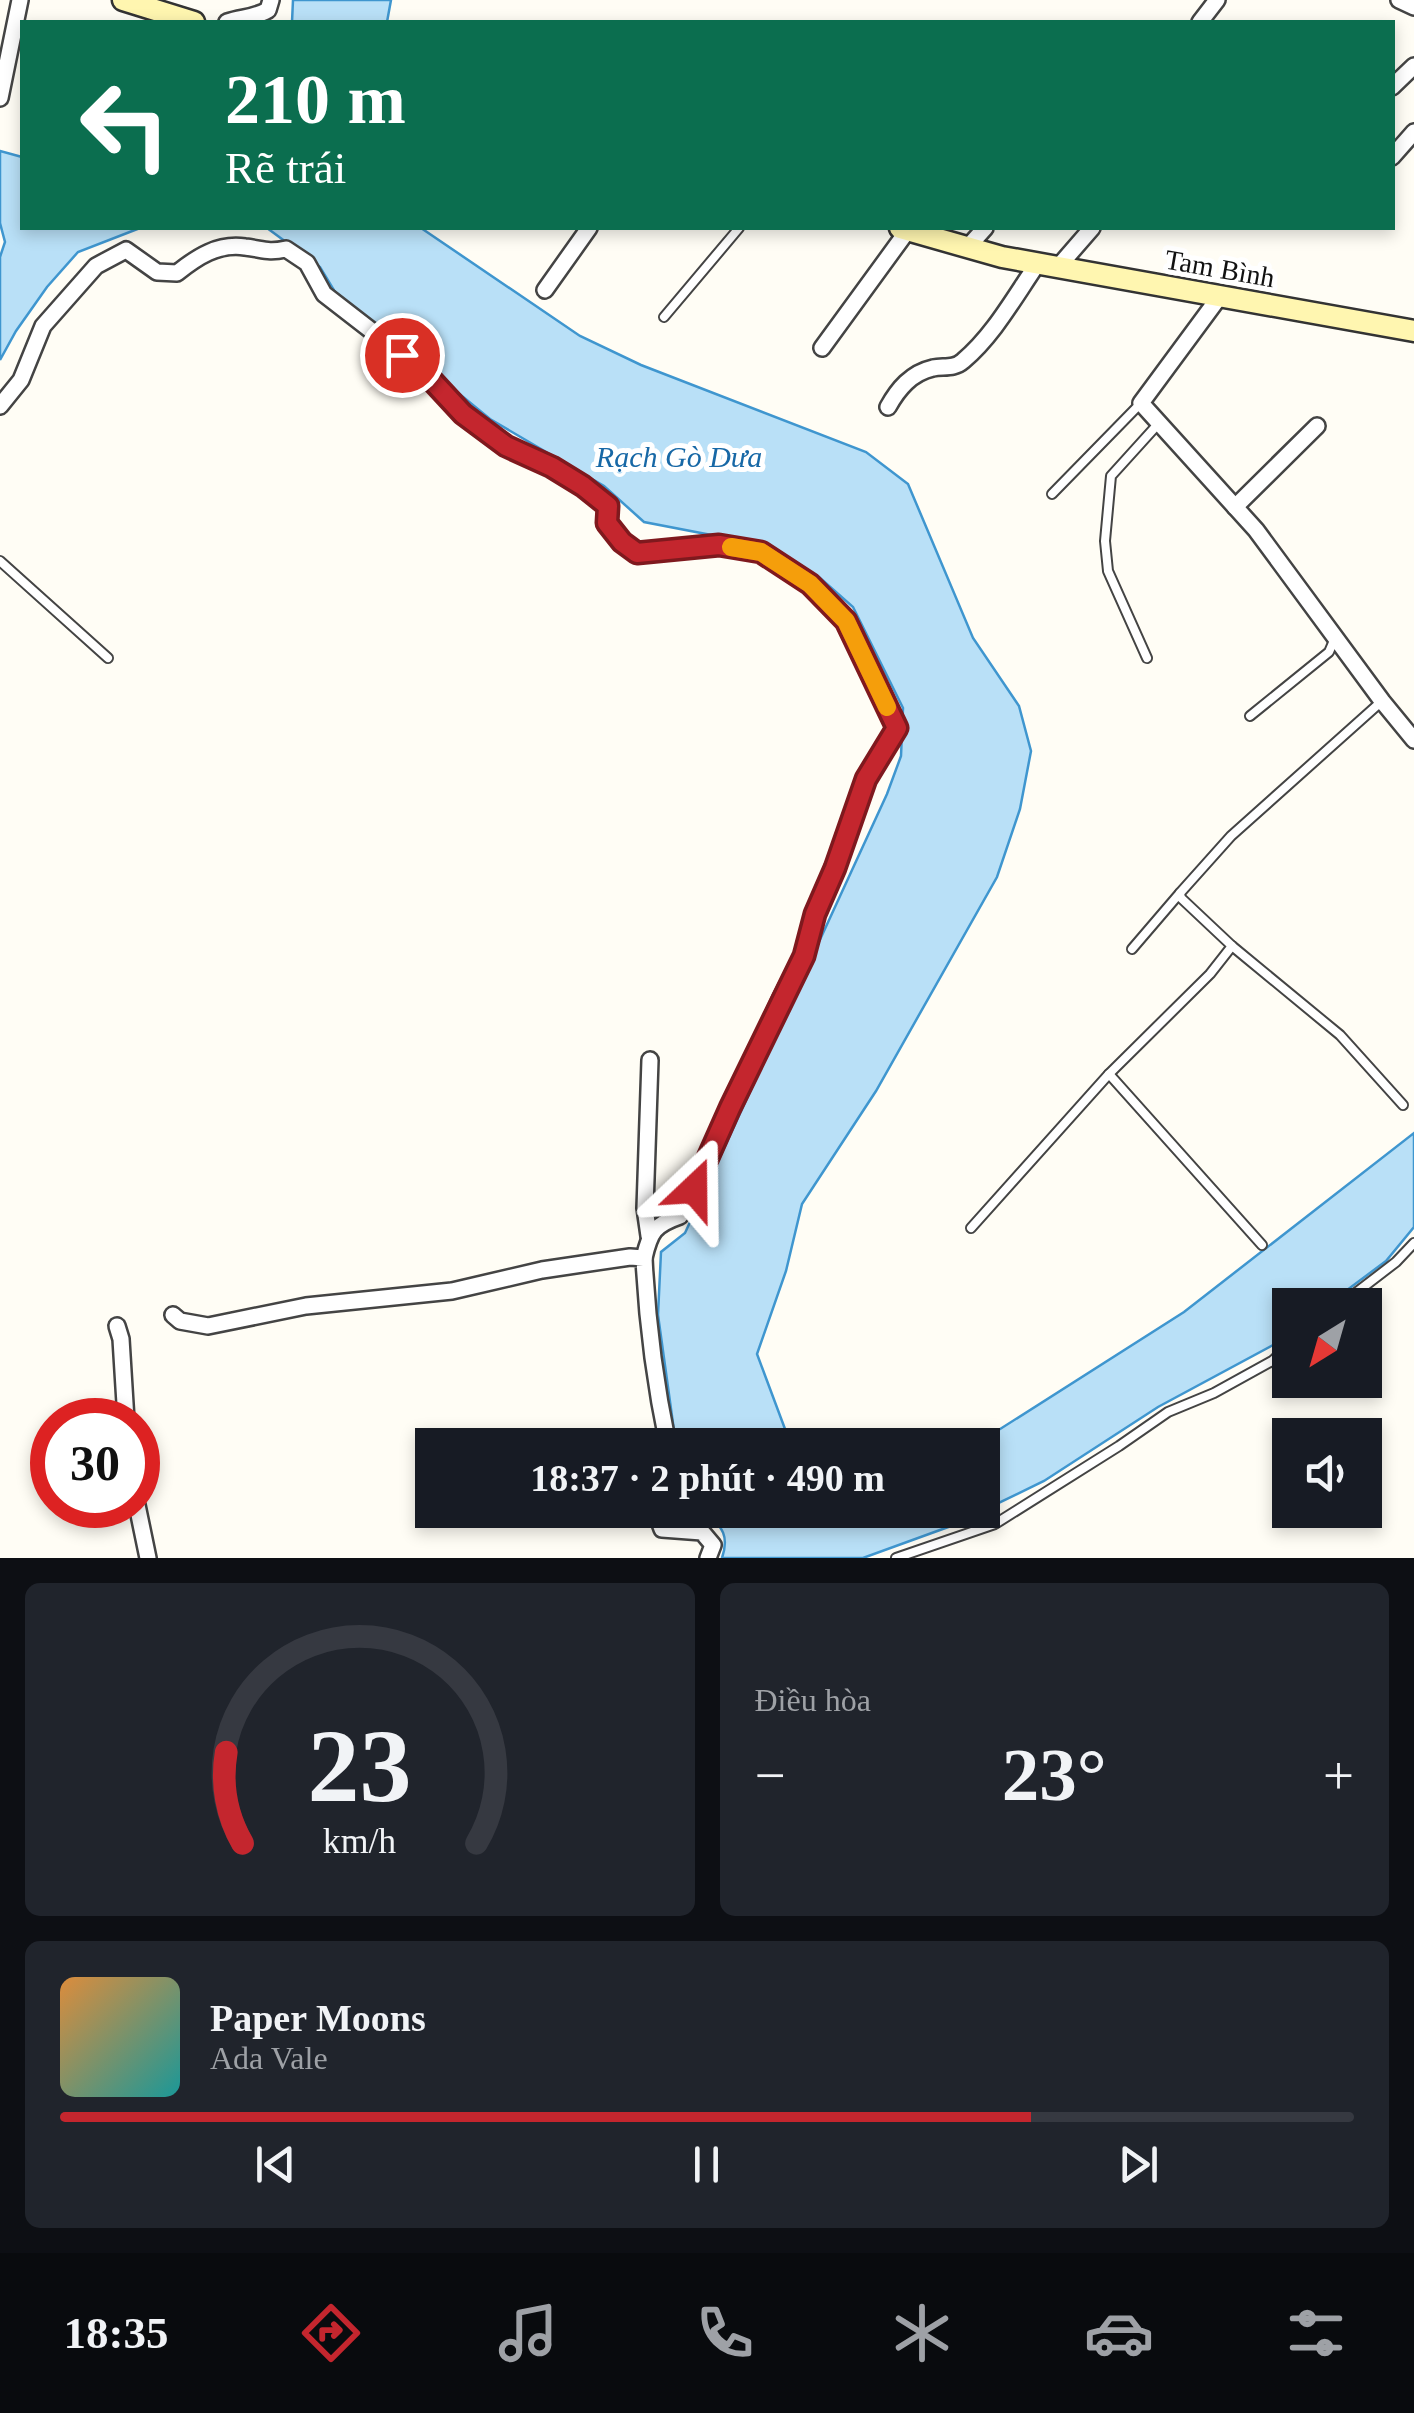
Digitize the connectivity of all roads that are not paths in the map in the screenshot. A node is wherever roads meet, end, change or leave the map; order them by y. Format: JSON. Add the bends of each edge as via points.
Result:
{"nodes":[{"id":1,"x":20,"y":0,"type":"edge"},
{"id":2,"x":123,"y":0,"type":"edge"},
{"id":3,"x":271,"y":0,"type":"edge"},
{"id":4,"x":1217,"y":0,"type":"edge"},
{"id":5,"x":1399,"y":0,"type":"edge"},
{"id":6,"x":1414,"y":7,"type":"edge"},
{"id":7,"x":188,"y":20,"type":"edge"},
{"id":8,"x":233,"y":20,"type":"edge"},
{"id":9,"x":1202,"y":20,"type":"edge"},
{"id":10,"x":1414,"y":66,"type":"edge"},
{"id":11,"x":1395,"y":84,"type":"edge"},
{"id":12,"x":0,"y":98,"type":"edge"},
{"id":13,"x":1414,"y":132,"type":"edge"},
{"id":14,"x":1395,"y":154,"type":"edge"},
{"id":15,"x":588,"y":230,"type":"edge"},
{"id":16,"x":737,"y":230,"type":"edge"},
{"id":17,"x":903,"y":230,"type":"edge"},
{"id":18,"x":910,"y":230,"type":"edge"},
{"id":19,"x":983,"y":230,"type":"edge"},
{"id":20,"x":1090,"y":230,"type":"edge"},
{"id":21,"x":967,"y":248,"type":"junction"},
{"id":22,"x":1049,"y":265,"type":"junction"},
{"id":23,"x":545,"y":290,"type":"dead end"},
{"id":24,"x":1220,"y":296,"type":"junction"},
{"id":25,"x":664,"y":317,"type":"dead end"},
{"id":26,"x":1414,"y":331,"type":"edge"},
{"id":27,"x":822,"y":348,"type":"dead end"},
{"id":28,"x":1140,"y":403,"type":"junction"},
{"id":29,"x":0,"y":406,"type":"edge"},
{"id":30,"x":888,"y":407,"type":"dead end"},
{"id":31,"x":1159,"y":424,"type":"junction"},
{"id":32,"x":1316,"y":426,"type":"dead end"},
{"id":33,"x":1052,"y":494,"type":"dead end"},
{"id":34,"x":1235,"y":507,"type":"junction"},
{"id":35,"x":0,"y":561,"type":"edge"},
{"id":36,"x":1335,"y":638,"type":"junction"},
{"id":37,"x":108,"y":658,"type":"dead end"},
{"id":38,"x":1147,"y":658,"type":"dead end"},
{"id":39,"x":1382,"y":702,"type":"junction"},
{"id":40,"x":1250,"y":716,"type":"dead end"},
{"id":41,"x":1414,"y":740,"type":"edge"},
{"id":42,"x":1180,"y":892,"type":"junction"},
{"id":43,"x":1232,"y":946,"type":"junction"},
{"id":44,"x":1132,"y":948,"type":"dead end"},
{"id":45,"x":650,"y":1060,"type":"dead end"},
{"id":46,"x":1110,"y":1074,"type":"junction"},
{"id":47,"x":1403,"y":1104,"type":"dead end"},
{"id":48,"x":970,"y":1228,"type":"dead end"},
{"id":49,"x":649,"y":1236,"type":"junction"},
{"id":50,"x":1414,"y":1244,"type":"edge"},
{"id":51,"x":1262,"y":1245,"type":"dead end"},
{"id":52,"x":644,"y":1258,"type":"junction"},
{"id":53,"x":1362,"y":1288,"type":"edge"},
{"id":54,"x":173,"y":1314,"type":"dead end"},
{"id":55,"x":117,"y":1326,"type":"dead end"},
{"id":56,"x":1272,"y":1361,"type":"edge"},
{"id":57,"x":125,"y":1398,"type":"edge"},
{"id":58,"x":664,"y":1428,"type":"edge"},
{"id":59,"x":142,"y":1528,"type":"edge"},
{"id":60,"x":662,"y":1528,"type":"edge"},
{"id":61,"x":148,"y":1558,"type":"edge"},
{"id":62,"x":708,"y":1558,"type":"edge"},
{"id":63,"x":896,"y":1558,"type":"edge"}],
"edges":[{"from":1,"to":12,"type":"street"},
{"from":2,"to":7,"type":"main road"},
{"from":3,"to":8,"type":"street","via":[[256,18]]},
{"from":4,"to":9,"type":"street"},
{"from":5,"to":6,"type":"street"},
{"from":10,"to":11,"type":"street"},
{"from":13,"to":14,"type":"street"},
{"from":15,"to":23,"type":"street"},
{"from":16,"to":25,"type":"lane"},
{"from":17,"to":27,"type":"street"},
{"from":18,"to":21,"type":"main road","name":"Tam Bình"},
{"from":19,"to":21,"type":"street"},
{"from":20,"to":22,"type":"street"},
{"from":21,"to":22,"type":"main road","name":"Tam Bình"},
{"from":22,"to":24,"type":"main road","name":"Tam Bình"},
{"from":22,"to":30,"type":"street","via":[[962,362],[920,372],[898,388]]},
{"from":24,"to":26,"type":"main road","name":"Tam Bình"},
{"from":24,"to":28,"type":"street"},
{"from":28,"to":31,"type":"street"},
{"from":28,"to":33,"type":"lane"},
{"from":29,"to":49,"type":"street","via":[[21,380],[43,326],[96,266],[126,250],[157,272],[177,274],[220,246],[286,249],[307,263],[324,294],[426,374],[463,414],[608,506],[607,523],[637,553],[719,545],[761,552],[810,584],[846,621],[897,728],[866,779],[804,956],[694,1189],[680,1216]]},
{"from":31,"to":34,"type":"street"},
{"from":31,"to":38,"type":"lane","via":[[1111,476],[1105,541],[1108,572]]},
{"from":32,"to":34,"type":"street"},
{"from":34,"to":36,"type":"street"},
{"from":35,"to":37,"type":"lane"},
{"from":36,"to":39,"type":"street"},
{"from":36,"to":40,"type":"lane","via":[[1329,652]]},
{"from":39,"to":41,"type":"street"},
{"from":39,"to":42,"type":"lane","via":[[1231,836]]},
{"from":42,"to":43,"type":"lane"},
{"from":42,"to":44,"type":"lane"},
{"from":43,"to":46,"type":"lane"},
{"from":43,"to":47,"type":"lane","via":[[1340,1035]]},
{"from":45,"to":49,"type":"street","via":[[644,1208]]},
{"from":46,"to":48,"type":"lane"},
{"from":46,"to":51,"type":"lane"},
{"from":49,"to":52,"type":"street"},
{"from":50,"to":53,"type":"lane"},
{"from":52,"to":54,"type":"street","via":[[208,1326]]},
{"from":52,"to":58,"type":"street"},
{"from":55,"to":57,"type":"street"},
{"from":56,"to":63,"type":"lane","via":[[1168,1412],[995,1524]]},
{"from":59,"to":61,"type":"street"},
{"from":60,"to":62,"type":"street","via":[[702,1532],[714,1545]]}]}
